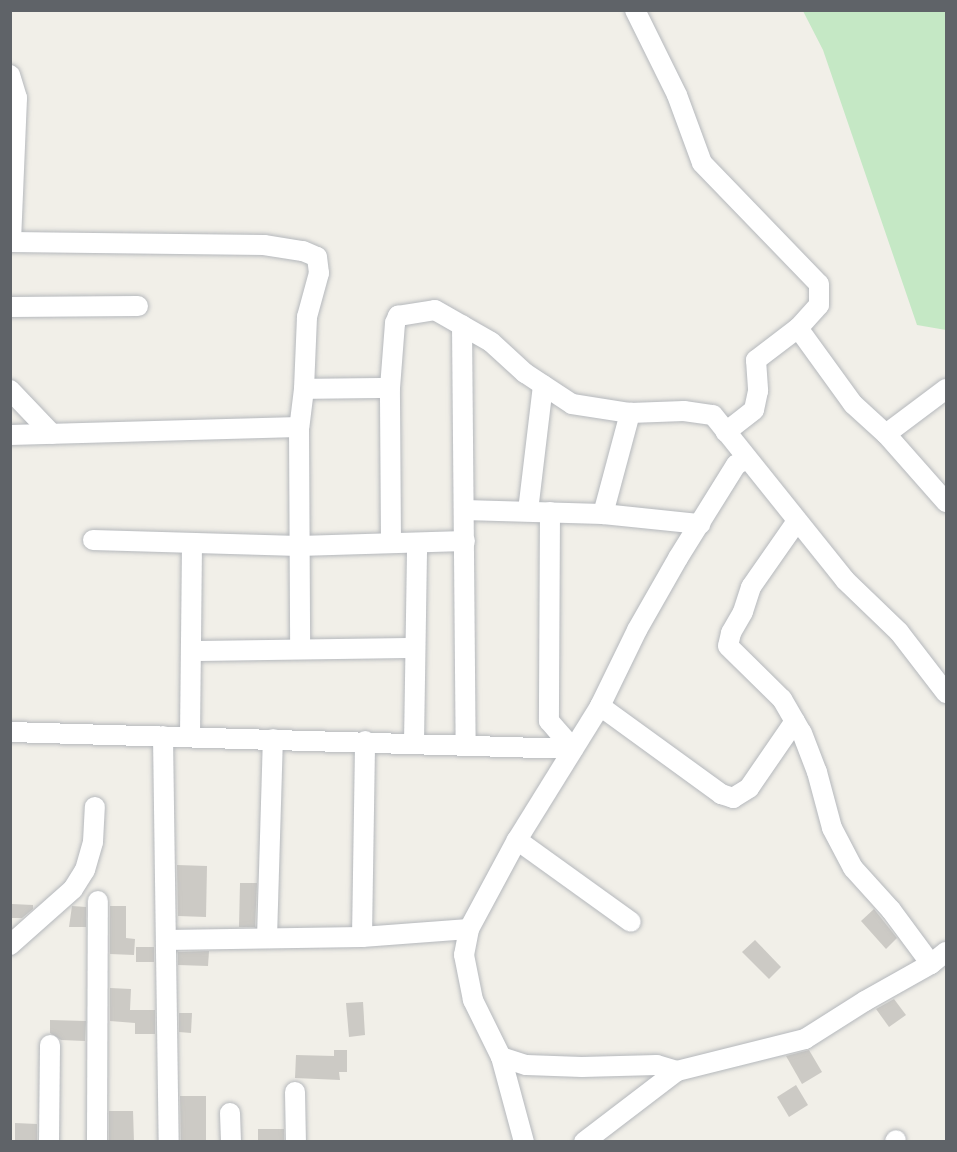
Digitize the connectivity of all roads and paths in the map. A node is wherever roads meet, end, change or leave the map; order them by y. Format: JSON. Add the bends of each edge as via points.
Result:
{"nodes":[{"id":1,"x":635,"y":10,"type":"edge"},
{"id":2,"x":10,"y":75,"type":"edge"},
{"id":3,"x":11,"y":242,"type":"edge"},
{"id":4,"x":138,"y":306,"type":"dead end"},
{"id":5,"x":10,"y":307,"type":"edge"},
{"id":6,"x":462,"y":325,"type":"junction"},
{"id":7,"x":798,"y":328,"type":"junction"},
{"id":8,"x":543,"y":385,"type":"junction"},
{"id":9,"x":390,"y":388,"type":"junction"},
{"id":10,"x":304,"y":389,"type":"junction"},
{"id":11,"x":10,"y":390,"type":"edge"},
{"id":12,"x":946,"y":390,"type":"edge"},
{"id":13,"x":630,"y":413,"type":"junction"},
{"id":14,"x":299,"y":427,"type":"junction"},
{"id":15,"x":726,"y":432,"type":"junction"},
{"id":16,"x":52,"y":434,"type":"junction"},
{"id":17,"x":886,"y":434,"type":"junction"},
{"id":18,"x":10,"y":435,"type":"edge"},
{"id":19,"x":746,"y":459,"type":"junction"},
{"id":20,"x":946,"y":502,"type":"edge"},
{"id":21,"x":464,"y":510,"type":"junction"},
{"id":22,"x":528,"y":511,"type":"junction"},
{"id":23,"x":550,"y":512,"type":"junction"},
{"id":24,"x":603,"y":514,"type":"junction"},
{"id":25,"x":797,"y":521,"type":"junction"},
{"id":26,"x":700,"y":524,"type":"junction"},
{"id":27,"x":93,"y":540,"type":"dead end"},
{"id":28,"x":465,"y":541,"type":"junction"},
{"id":29,"x":192,"y":543,"type":"junction"},
{"id":30,"x":391,"y":543,"type":"junction"},
{"id":31,"x":417,"y":543,"type":"junction"},
{"id":32,"x":299,"y":546,"type":"junction"},
{"id":33,"x":415,"y":648,"type":"junction"},
{"id":34,"x":300,"y":649,"type":"junction"},
{"id":35,"x":191,"y":651,"type":"junction"},
{"id":36,"x":946,"y":693,"type":"edge"},
{"id":37,"x":600,"y":706,"type":"junction"},
{"id":38,"x":795,"y":721,"type":"junction"},
{"id":39,"x":10,"y":732,"type":"edge"},
{"id":40,"x":163,"y":736,"type":"junction"},
{"id":41,"x":190,"y":736,"type":"junction"},
{"id":42,"x":273,"y":739,"type":"junction"},
{"id":43,"x":365,"y":741,"type":"junction"},
{"id":44,"x":414,"y":743,"type":"junction"},
{"id":45,"x":466,"y":744,"type":"junction"},
{"id":46,"x":573,"y":748,"type":"junction"},
{"id":47,"x":95,"y":807,"type":"dead end"},
{"id":48,"x":517,"y":840,"type":"junction"},
{"id":49,"x":98,"y":901,"type":"dead end"},
{"id":50,"x":631,"y":922,"type":"dead end"},
{"id":51,"x":469,"y":929,"type":"junction"},
{"id":52,"x":267,"y":938,"type":"junction"},
{"id":53,"x":362,"y":938,"type":"junction"},
{"id":54,"x":166,"y":940,"type":"junction"},
{"id":55,"x":10,"y":945,"type":"edge"},
{"id":56,"x":946,"y":952,"type":"edge"},
{"id":57,"x":931,"y":964,"type":"junction"},
{"id":58,"x":50,"y":1045,"type":"dead end"},
{"id":59,"x":501,"y":1057,"type":"junction"},
{"id":60,"x":677,"y":1071,"type":"junction"},
{"id":61,"x":295,"y":1092,"type":"dead end"},
{"id":62,"x":231,"y":1113,"type":"dead end"},
{"id":63,"x":49,"y":1142,"type":"edge"},
{"id":64,"x":97,"y":1142,"type":"edge"},
{"id":65,"x":169,"y":1142,"type":"edge"},
{"id":66,"x":231,"y":1142,"type":"edge"},
{"id":67,"x":296,"y":1142,"type":"edge"},
{"id":68,"x":524,"y":1142,"type":"edge"},
{"id":69,"x":584,"y":1142,"type":"edge"}],
"edges":[{"from":1,"to":7,"type":"street","via":[[677,95],[702,163],[819,284],[819,305]]},
{"from":2,"to":3,"type":"street","via":[[17,98]]},
{"from":3,"to":10,"type":"street","via":[[264,245],[317,257],[319,273],[307,317]]},
{"from":4,"to":5,"type":"street"},
{"from":6,"to":8,"type":"street","via":[[491,342]]},
{"from":6,"to":9,"type":"street","via":[[435,310],[399,316],[395,323]]},
{"from":6,"to":21,"type":"street"},
{"from":7,"to":15,"type":"street","via":[[756,360],[758,391],[754,410]]},
{"from":7,"to":17,"type":"street","via":[[853,404]]},
{"from":8,"to":13,"type":"street","via":[[572,404]]},
{"from":8,"to":22,"type":"street"},
{"from":9,"to":10,"type":"street"},
{"from":9,"to":30,"type":"street"},
{"from":10,"to":14,"type":"street"},
{"from":11,"to":16,"type":"street"},
{"from":12,"to":17,"type":"street"},
{"from":13,"to":15,"type":"street","via":[[684,411],[713,415]]},
{"from":13,"to":24,"type":"street"},
{"from":14,"to":16,"type":"street"},
{"from":14,"to":32,"type":"street"},
{"from":15,"to":19,"type":"street"},
{"from":16,"to":18,"type":"street"},
{"from":17,"to":20,"type":"street"},
{"from":19,"to":25,"type":"street"},
{"from":19,"to":26,"type":"street","via":[[736,465]]},
{"from":21,"to":22,"type":"street"},
{"from":21,"to":28,"type":"street"},
{"from":22,"to":23,"type":"street"},
{"from":23,"to":24,"type":"street"},
{"from":23,"to":46,"type":"street","via":[[549,722]]},
{"from":24,"to":26,"type":"street"},
{"from":25,"to":36,"type":"street","via":[[845,580],[899,632]]},
{"from":25,"to":38,"type":"street","via":[[751,587],[728,641],[731,651],[782,699]]},
{"from":26,"to":37,"type":"street","via":[[637,630]]},
{"from":27,"to":29,"type":"street"},
{"from":28,"to":31,"type":"street"},
{"from":28,"to":45,"type":"street"},
{"from":29,"to":32,"type":"street"},
{"from":29,"to":35,"type":"street"},
{"from":30,"to":31,"type":"street"},
{"from":30,"to":32,"type":"street"},
{"from":31,"to":33,"type":"street"},
{"from":32,"to":34,"type":"street"},
{"from":33,"to":34,"type":"street"},
{"from":33,"to":44,"type":"street"},
{"from":34,"to":35,"type":"street"},
{"from":35,"to":41,"type":"street"},
{"from":37,"to":38,"type":"street","via":[[721,794],[733,798],[749,788]]},
{"from":37,"to":46,"type":"street"},
{"from":38,"to":57,"type":"street","via":[[817,772],[831,828],[853,868],[891,910]]},
{"from":39,"to":40,"type":"street"},
{"from":40,"to":41,"type":"street"},
{"from":40,"to":54,"type":"street"},
{"from":41,"to":42,"type":"street"},
{"from":42,"to":43,"type":"street"},
{"from":42,"to":52,"type":"street"},
{"from":43,"to":44,"type":"street"},
{"from":43,"to":53,"type":"street"},
{"from":44,"to":45,"type":"street"},
{"from":45,"to":46,"type":"street"},
{"from":46,"to":48,"type":"street"},
{"from":47,"to":55,"type":"street","via":[[93,842],[85,870],[73,889]]},
{"from":48,"to":50,"type":"street"},
{"from":48,"to":51,"type":"street"},
{"from":49,"to":64,"type":"street"},
{"from":51,"to":53,"type":"street"},
{"from":51,"to":59,"type":"street","via":[[464,955],[473,1000]]},
{"from":52,"to":53,"type":"street"},
{"from":52,"to":54,"type":"street"},
{"from":54,"to":65,"type":"street"},
{"from":56,"to":57,"type":"street"},
{"from":57,"to":60,"type":"street","via":[[805,1038]]},
{"from":58,"to":63,"type":"street"},
{"from":59,"to":60,"type":"street","via":[[526,1065],[657,1065]]},
{"from":59,"to":68,"type":"street"},
{"from":60,"to":69,"type":"street"},
{"from":61,"to":67,"type":"street"},
{"from":62,"to":66,"type":"street"}]}
